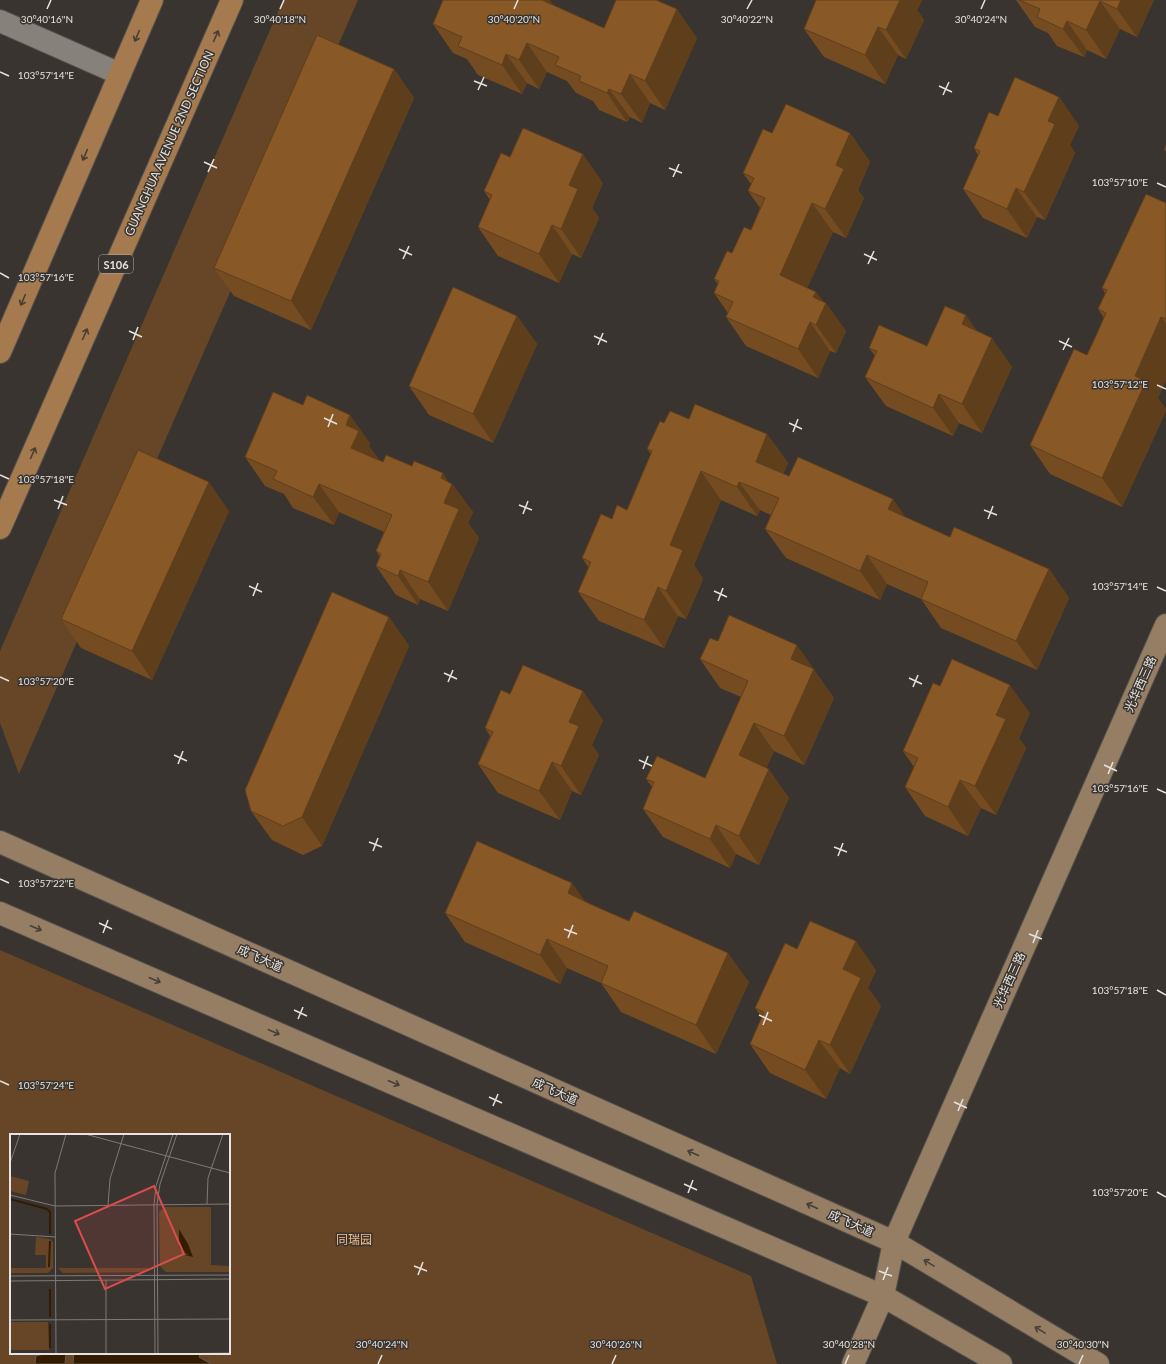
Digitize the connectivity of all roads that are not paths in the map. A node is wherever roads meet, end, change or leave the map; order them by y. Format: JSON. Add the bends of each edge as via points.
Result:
{"nodes":[{"id":1,"x":152,"y":0,"type":"edge"},
{"id":2,"x":232,"y":0,"type":"edge"},
{"id":3,"x":0,"y":21,"type":"edge"},
{"id":4,"x":120,"y":74,"type":"junction"},
{"id":5,"x":0,"y":352,"type":"edge"},
{"id":6,"x":0,"y":528,"type":"edge"},
{"id":7,"x":1166,"y":624,"type":"edge"},
{"id":8,"x":0,"y":842,"type":"edge"},
{"id":9,"x":0,"y":913,"type":"edge"},
{"id":10,"x":894,"y":1242,"type":"junction"},
{"id":11,"x":883,"y":1296,"type":"junction"},
{"id":12,"x":853,"y":1364,"type":"edge"},
{"id":13,"x":1001,"y":1364,"type":"edge"},
{"id":14,"x":1098,"y":1364,"type":"edge"}],
"edges":[{"from":1,"to":4,"type":"main road","one_way":true},
{"from":6,"to":2,"type":"main road","name":"GUANGHUA AVENUE 2ND SECTION","number":"S106","one_way":true},
{"from":3,"to":4,"type":"street"},
{"from":4,"to":5,"type":"main road","one_way":true},
{"from":7,"to":10,"type":"main road","name":"光华西三路"},
{"from":10,"to":8,"type":"main road","name":"成飞大道","one_way":true},
{"from":9,"to":11,"type":"main road","one_way":true},
{"from":10,"to":11,"type":"main road","name":"光华西三路"},
{"from":14,"to":10,"type":"main road","name":"成飞大道","one_way":true},
{"from":11,"to":12,"type":"main road","name":"光华西三路"},
{"from":11,"to":13,"type":"main road"}]}
